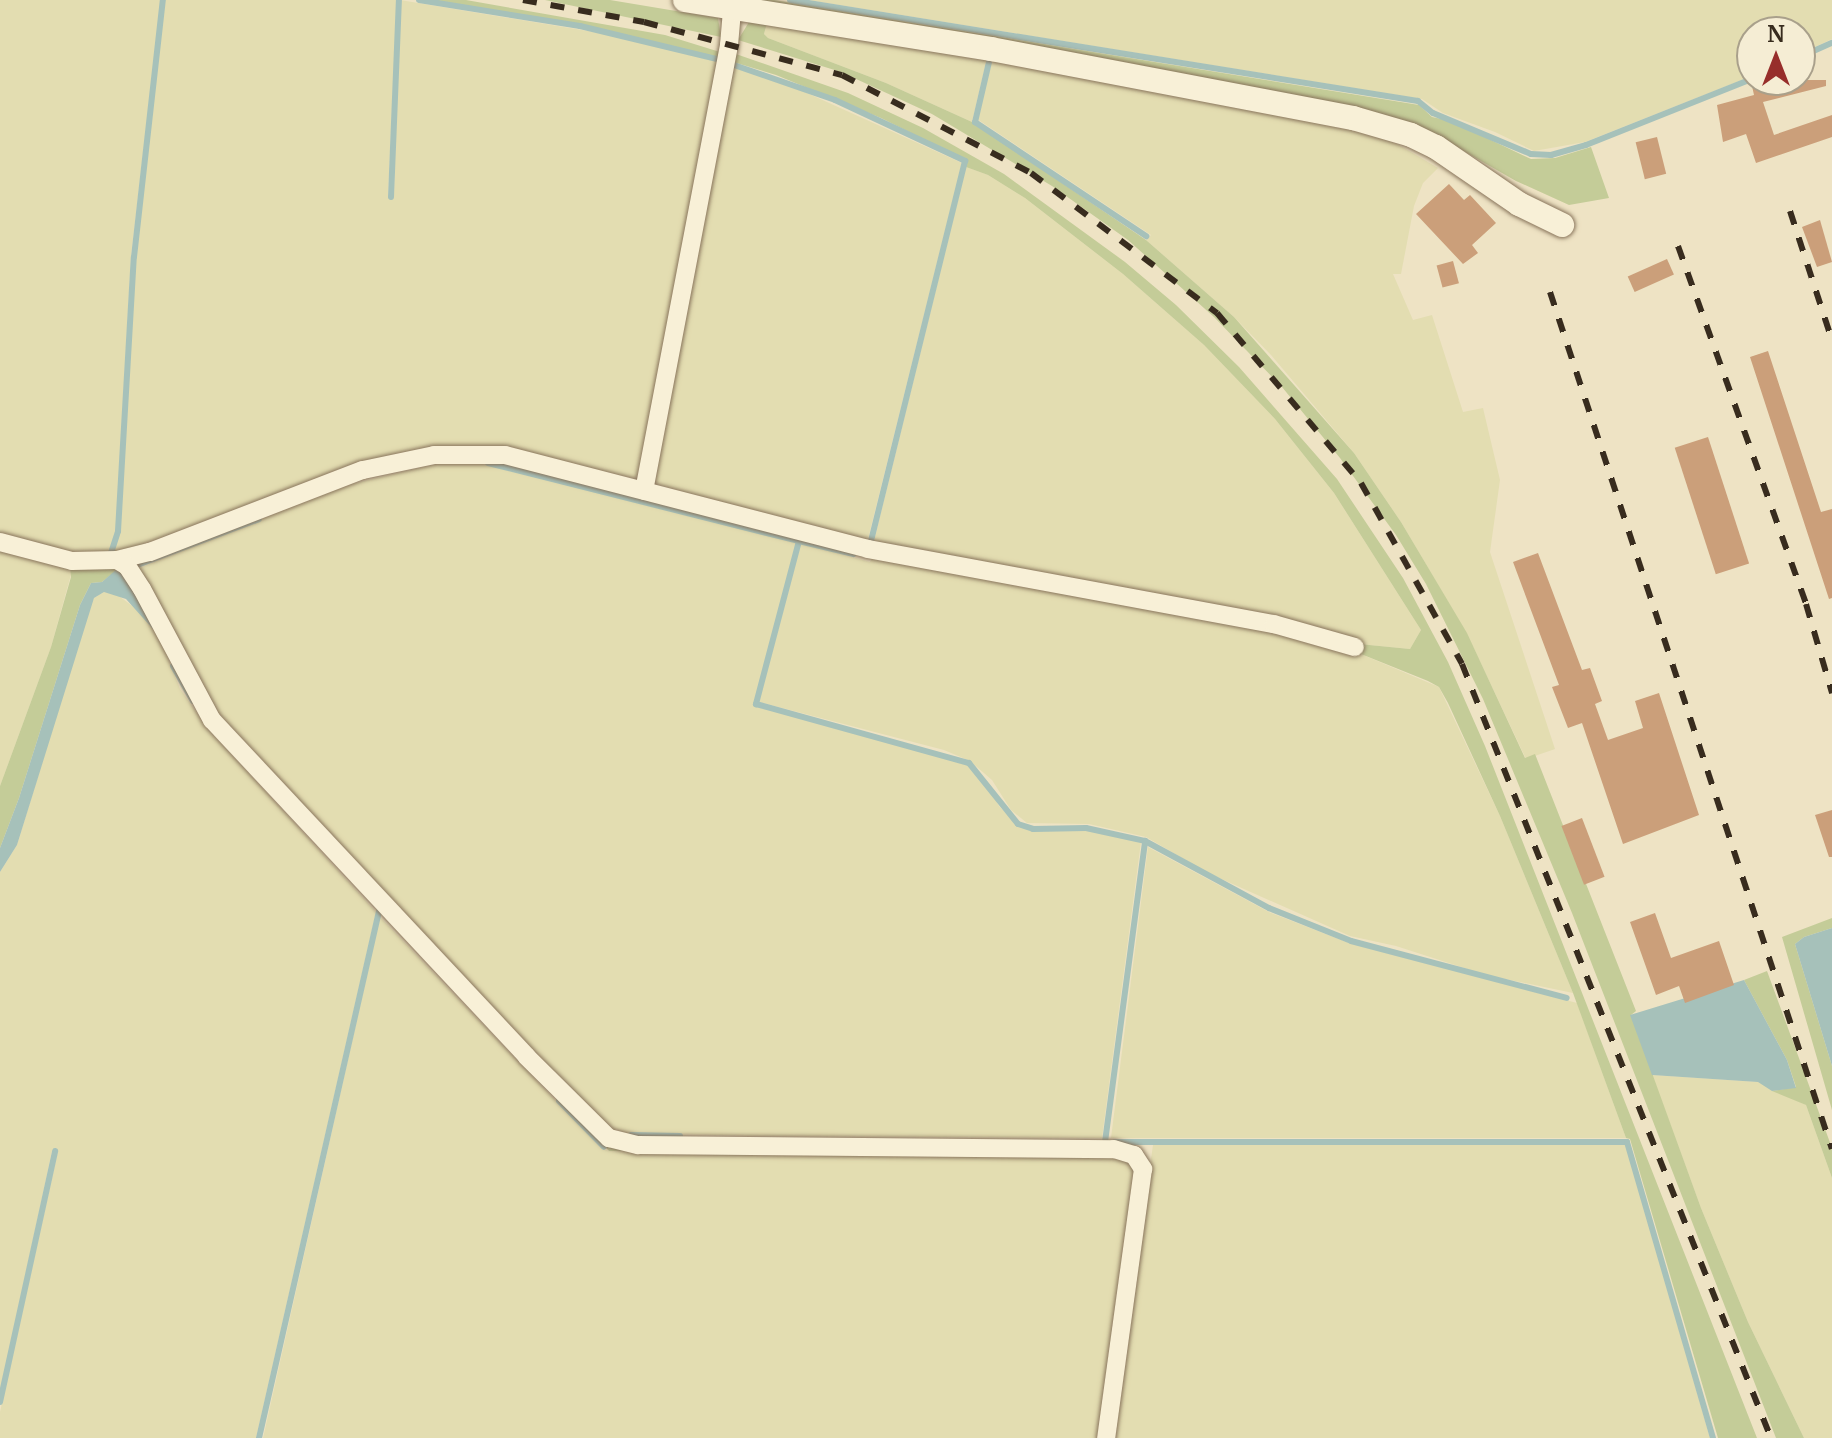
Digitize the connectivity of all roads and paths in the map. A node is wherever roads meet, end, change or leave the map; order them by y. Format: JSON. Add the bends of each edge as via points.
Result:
{"nodes":[{"id":1,"x":685,"y":0,"type":"edge"},
{"id":2,"x":732,"y":7,"type":"junction"},
{"id":3,"x":1562,"y":225,"type":"dead end"},
{"id":4,"x":644,"y":491,"type":"junction"},
{"id":5,"x":0,"y":542,"type":"edge"},
{"id":6,"x":117,"y":560,"type":"junction"},
{"id":7,"x":1355,"y":647,"type":"dead end"},
{"id":8,"x":1106,"y":1438,"type":"edge"}],
"edges":[{"from":1,"to":2,"type":"street"},
{"from":2,"to":3,"type":"street","via":[[1038,57],[1353,118],[1436,147],[1519,204]]},
{"from":2,"to":4,"type":"street"},
{"from":4,"to":6,"type":"street","via":[[505,455],[434,455],[325,482],[150,552]]},
{"from":4,"to":7,"type":"street","via":[[868,549],[1274,624]]},
{"from":5,"to":6,"type":"street","via":[[72,561]]},
{"from":6,"to":8,"type":"street","via":[[142,589],[212,720],[609,1138],[638,1145],[1114,1149],[1134,1155],[1143,1169]]}]}
